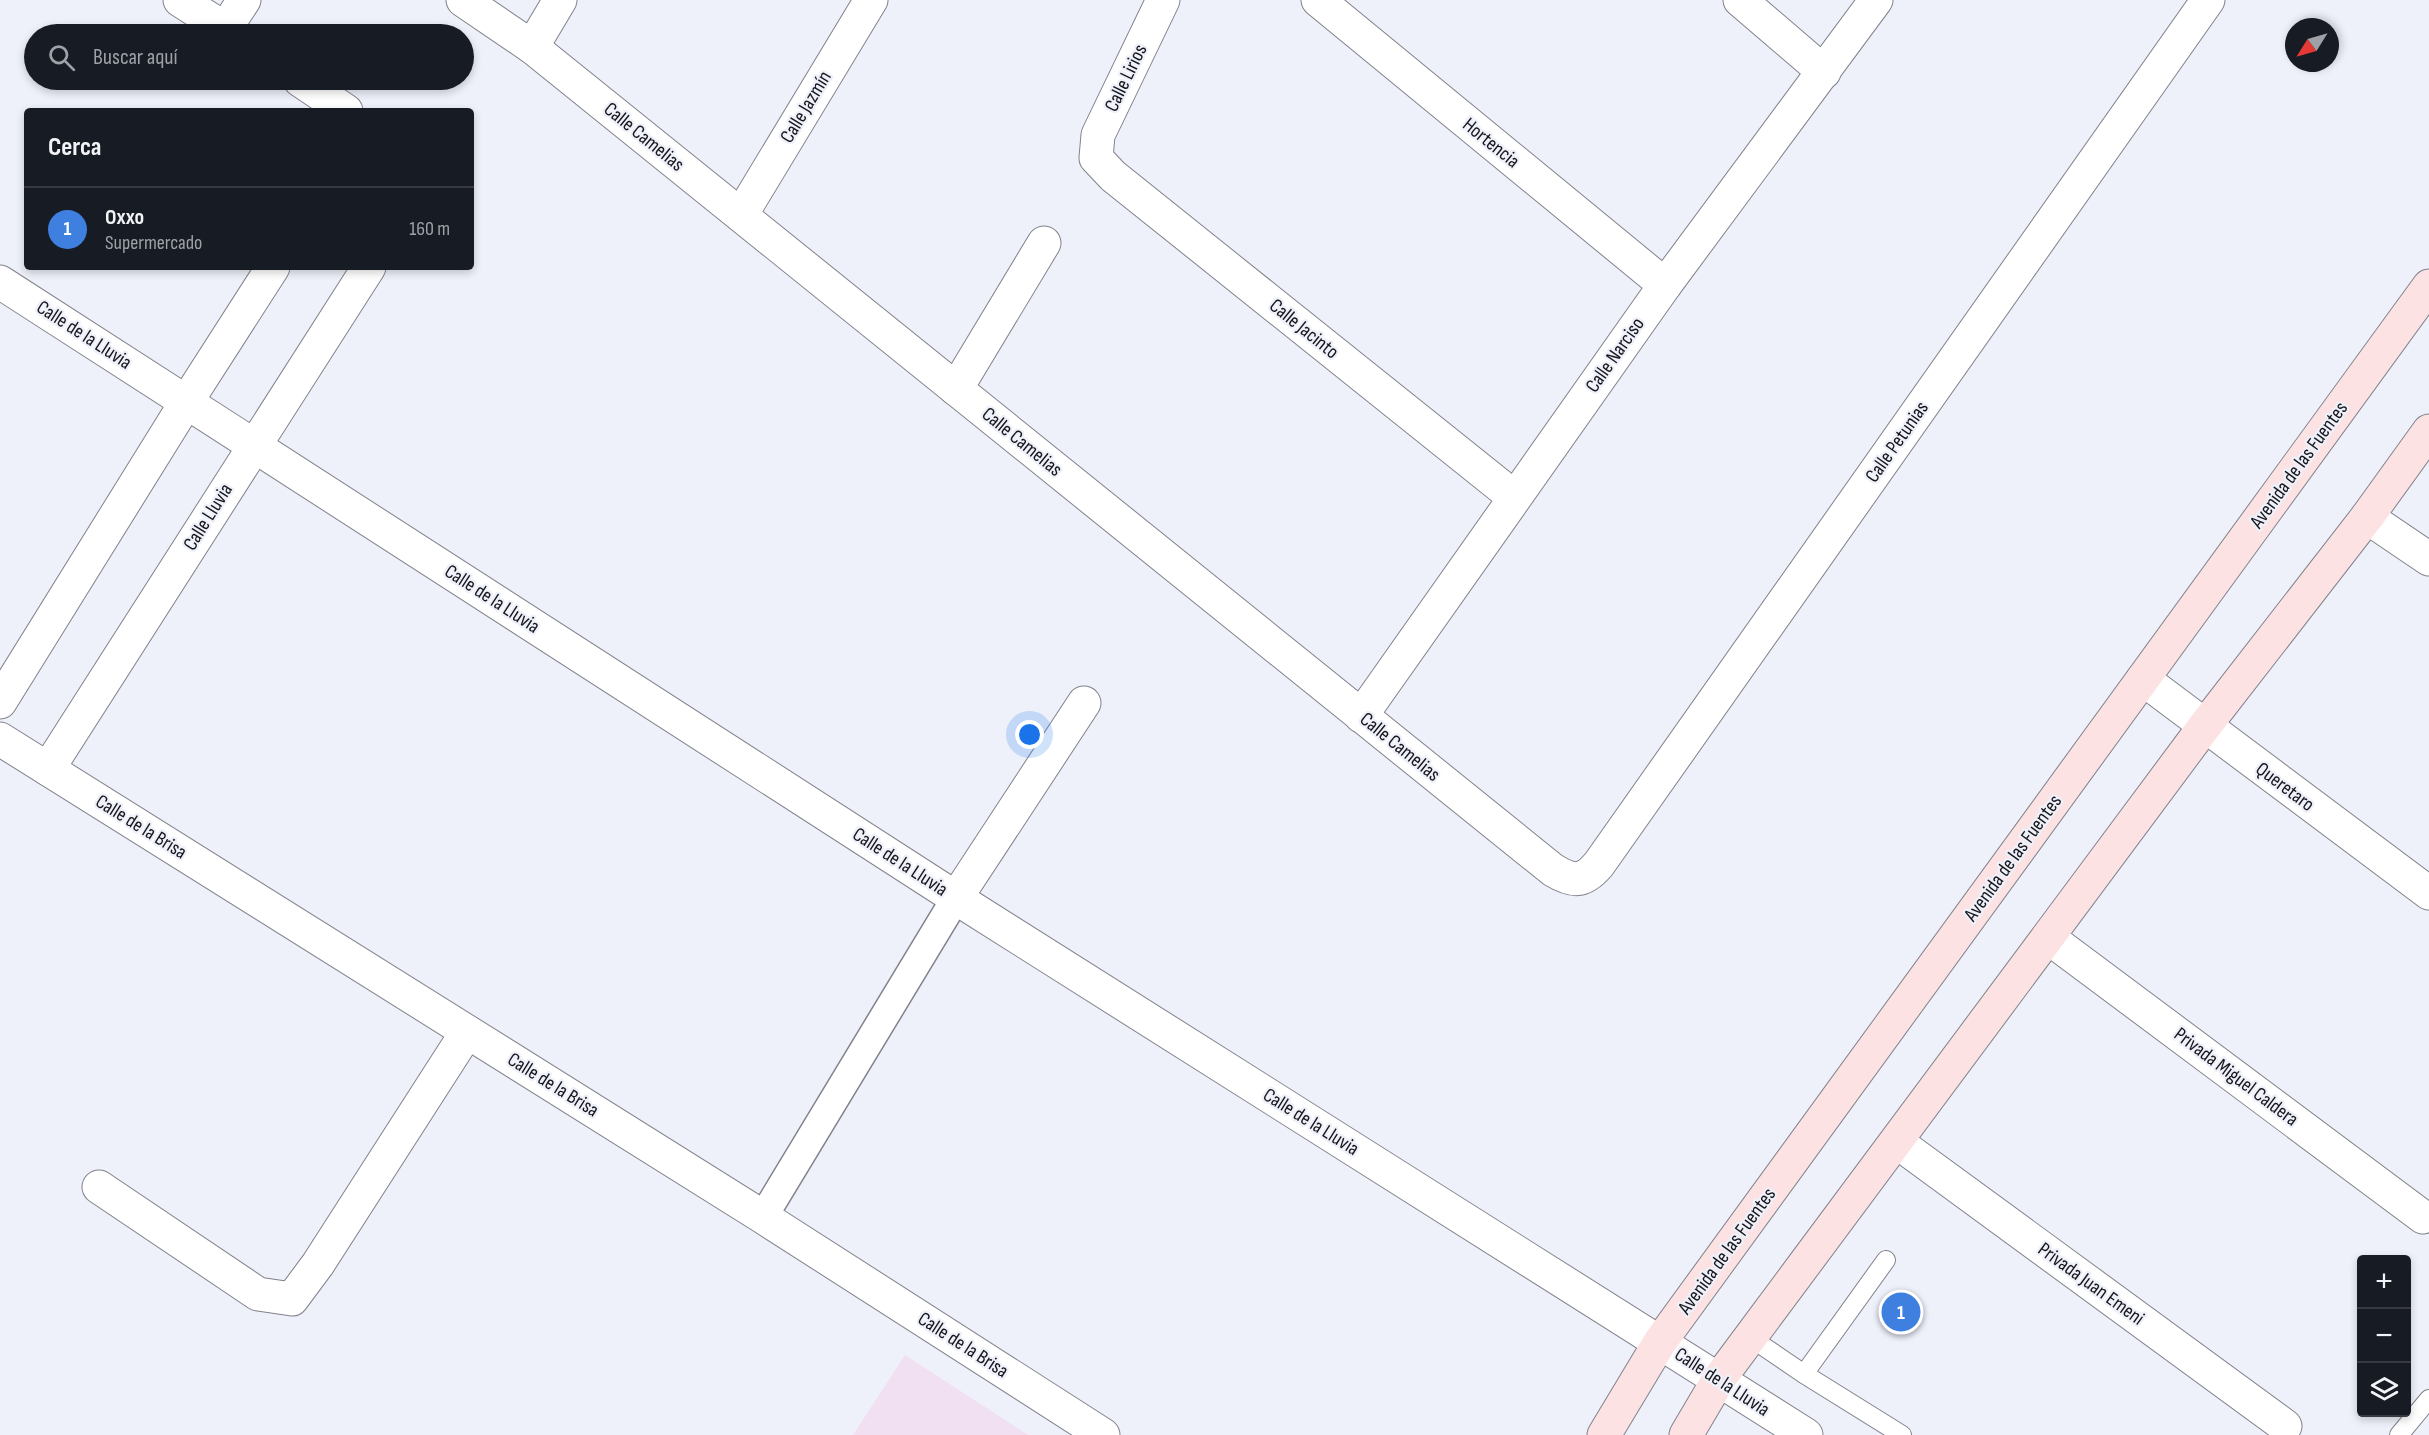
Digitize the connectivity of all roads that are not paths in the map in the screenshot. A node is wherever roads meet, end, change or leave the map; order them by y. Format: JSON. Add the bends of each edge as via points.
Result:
{"nodes":[{"id":1,"x":180,"y":0,"type":"edge"},
{"id":2,"x":244,"y":0,"type":"edge"},
{"id":3,"x":463,"y":0,"type":"edge"},
{"id":4,"x":560,"y":0,"type":"edge"},
{"id":5,"x":870,"y":0,"type":"edge"},
{"id":6,"x":1163,"y":0,"type":"edge"},
{"id":7,"x":1317,"y":0,"type":"edge"},
{"id":8,"x":1740,"y":0,"type":"edge"},
{"id":9,"x":1876,"y":0,"type":"edge"},
{"id":10,"x":2208,"y":0,"type":"edge"},
{"id":11,"x":217,"y":24,"type":"edge"},
{"id":12,"x":233,"y":24,"type":"edge"},
{"id":13,"x":532,"y":47,"type":"junction"},
{"id":14,"x":1824,"y":72,"type":"junction"},
{"id":15,"x":315,"y":90,"type":"edge"},
{"id":16,"x":342,"y":108,"type":"edge"},
{"id":17,"x":1096,"y":158,"type":"joint"},
{"id":18,"x":741,"y":215,"type":"junction"},
{"id":19,"x":1044,"y":243,"type":"dead end"},
{"id":20,"x":271,"y":270,"type":"edge"},
{"id":21,"x":367,"y":270,"type":"edge"},
{"id":22,"x":0,"y":282,"type":"edge"},
{"id":23,"x":1665,"y":285,"type":"junction"},
{"id":24,"x":2429,"y":286,"type":"edge"},
{"id":25,"x":956,"y":389,"type":"junction"},
{"id":26,"x":186,"y":401,"type":"junction"},
{"id":27,"x":2429,"y":431,"type":"edge"},
{"id":28,"x":253,"y":446,"type":"junction"},
{"id":29,"x":1514,"y":497,"type":"junction"},
{"id":30,"x":2367,"y":517,"type":"junction"},
{"id":31,"x":2429,"y":559,"type":"edge"},
{"id":32,"x":2143,"y":679,"type":"junction"},
{"id":33,"x":0,"y":702,"type":"edge"},
{"id":34,"x":1084,"y":703,"type":"dead end"},
{"id":35,"x":1361,"y":716,"type":"junction"},
{"id":36,"x":2204,"y":727,"type":"junction"},
{"id":37,"x":0,"y":739,"type":"edge"},
{"id":38,"x":48,"y":769,"type":"junction"},
{"id":39,"x":1581,"y":879,"type":"joint"},
{"id":40,"x":2429,"y":893,"type":"edge"},
{"id":41,"x":956,"y":898,"type":"junction"},
{"id":42,"x":2049,"y":938,"type":"junction"},
{"id":43,"x":467,"y":1032,"type":"junction"},
{"id":44,"x":1897,"y":1142,"type":"junction"},
{"id":45,"x":99,"y":1187,"type":"dead end"},
{"id":46,"x":763,"y":1217,"type":"junction"},
{"id":47,"x":2423,"y":1217,"type":"dead end"},
{"id":48,"x":1886,"y":1260,"type":"dead end"},
{"id":49,"x":1750,"y":1338,"type":"junction"},
{"id":50,"x":1660,"y":1342,"type":"junction"},
{"id":51,"x":1804,"y":1374,"type":"junction"},
{"id":52,"x":1719,"y":1379,"type":"junction"},
{"id":53,"x":2429,"y":1399,"type":"edge"},
{"id":54,"x":2285,"y":1426,"type":"dead end"},
{"id":55,"x":1103,"y":1435,"type":"edge"},
{"id":56,"x":1604,"y":1435,"type":"edge"},
{"id":57,"x":1686,"y":1435,"type":"edge"},
{"id":58,"x":1806,"y":1435,"type":"edge"},
{"id":59,"x":1902,"y":1435,"type":"edge"},
{"id":60,"x":2399,"y":1435,"type":"edge"}],
"edges":[{"from":1,"to":11,"type":"street"},
{"from":2,"to":12,"type":"street"},
{"from":3,"to":13,"type":"street","name":"Calle Camelias"},
{"from":4,"to":13,"type":"street"},
{"from":5,"to":18,"type":"street","name":"Calle Jazmín"},
{"from":6,"to":17,"type":"street","name":"Calle Lirios","via":[[1098,135]]},
{"from":7,"to":23,"type":"street","name":"Hortencia"},
{"from":8,"to":14,"type":"street"},
{"from":9,"to":14,"type":"street","name":"Calle Narciso"},
{"from":10,"to":39,"type":"street","name":"Calle Petunias","via":[[1599,864]]},
{"from":13,"to":18,"type":"street","name":"Calle Camelias"},
{"from":14,"to":23,"type":"street","name":"Calle Narciso"},
{"from":15,"to":16,"type":"street"},
{"from":17,"to":29,"type":"street","name":"Calle Jacinto","via":[[1113,176]]},
{"from":18,"to":25,"type":"street","name":"Calle Camelias"},
{"from":19,"to":25,"type":"street"},
{"from":20,"to":26,"type":"street"},
{"from":21,"to":28,"type":"street","name":"Calle Lluvia"},
{"from":22,"to":26,"type":"street","name":"Calle de la Lluvia"},
{"from":23,"to":29,"type":"street","name":"Calle Narciso"},
{"from":24,"to":32,"type":"main road","name":"Avenida de las Fuentes"},
{"from":25,"to":35,"type":"street","name":"Calle Camelias"},
{"from":26,"to":28,"type":"street","name":"Calle de la Lluvia"},
{"from":26,"to":33,"type":"street"},
{"from":27,"to":30,"type":"main road"},
{"from":28,"to":38,"type":"street","name":"Calle Lluvia"},
{"from":28,"to":41,"type":"street","name":"Calle de la Lluvia"},
{"from":29,"to":35,"type":"street","name":"Calle Narciso"},
{"from":30,"to":31,"type":"street"},
{"from":30,"to":36,"type":"main road"},
{"from":32,"to":36,"type":"street","name":"Queretaro"},
{"from":32,"to":50,"type":"main road","name":"Avenida de las Fuentes"},
{"from":34,"to":41,"type":"street"},
{"from":35,"to":39,"type":"street","name":"Calle Camelias","via":[[1553,870],[1566,878]]},
{"from":36,"to":40,"type":"street","name":"Queretaro"},
{"from":36,"to":42,"type":"main road"},
{"from":37,"to":38,"type":"street","name":"Calle de la Brisa"},
{"from":38,"to":43,"type":"street","name":"Calle de la Brisa"},
{"from":41,"to":46,"type":"street"},
{"from":41,"to":50,"type":"street","name":"Calle de la Lluvia"},
{"from":42,"to":44,"type":"main road"},
{"from":42,"to":47,"type":"street","name":"Privada Miguel Caldera"},
{"from":43,"to":45,"type":"street","via":[[292,1299],[258,1294]]},
{"from":43,"to":46,"type":"street","name":"Calle de la Brisa"},
{"from":44,"to":49,"type":"main road"},
{"from":44,"to":54,"type":"street","name":"Privada Juan Emeni"},
{"from":46,"to":55,"type":"street","name":"Calle de la Brisa"},
{"from":48,"to":51,"type":"lane"},
{"from":49,"to":51,"type":"lane"},
{"from":49,"to":52,"type":"main road"},
{"from":50,"to":52,"type":"street","name":"Calle de la Lluvia"},
{"from":50,"to":56,"type":"main road","name":"Avenida de las Fuentes"},
{"from":51,"to":59,"type":"lane"},
{"from":52,"to":57,"type":"main road"},
{"from":52,"to":58,"type":"street","name":"Calle de la Lluvia"},
{"from":53,"to":60,"type":"lane"}]}
